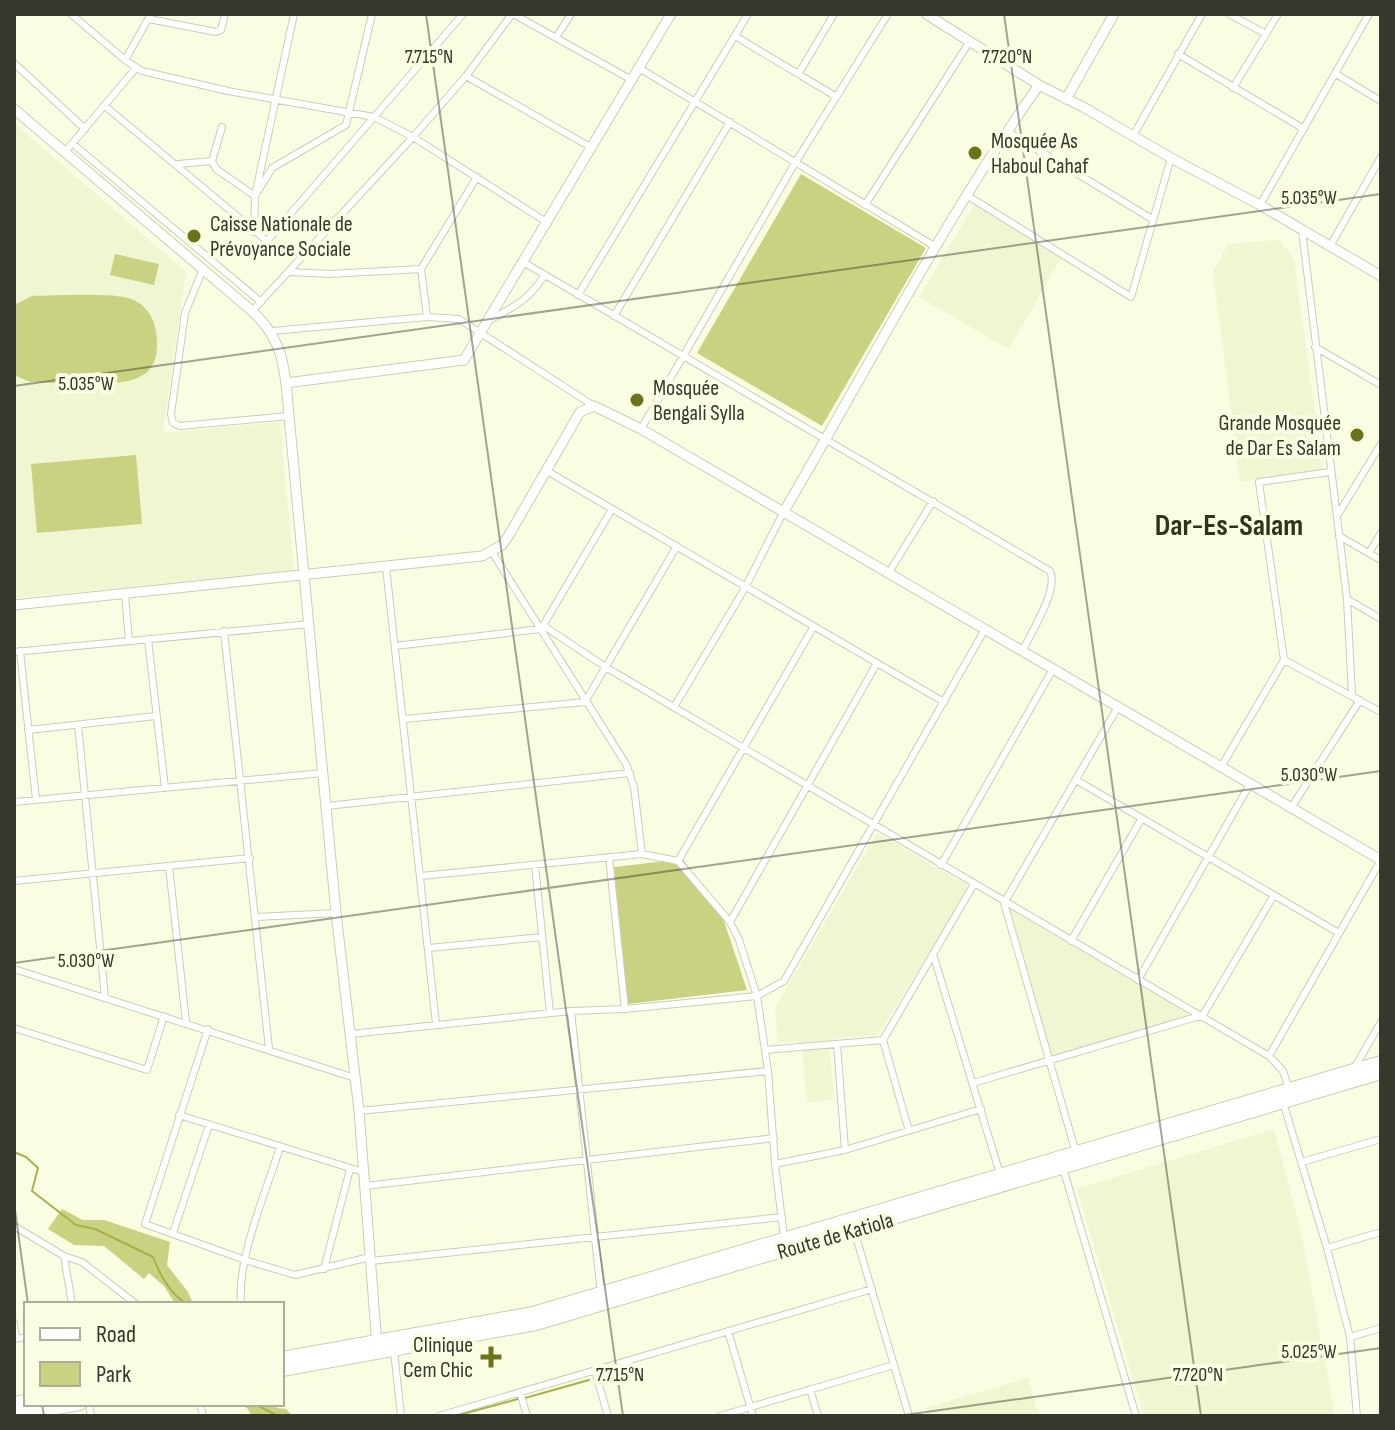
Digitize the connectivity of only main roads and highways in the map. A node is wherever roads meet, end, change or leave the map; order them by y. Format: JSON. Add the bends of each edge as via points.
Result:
{"nodes":[{"id":1,"x":1381,"y":1062,"type":"edge"},
{"id":2,"x":1381,"y":1073,"type":"edge"},
{"id":3,"x":377,"y":1347,"type":"junction"},
{"id":4,"x":284,"y":1358,"type":"edge"},
{"id":5,"x":284,"y":1370,"type":"edge"},
{"id":6,"x":68,"y":1406,"type":"edge"},
{"id":7,"x":14,"y":1415,"type":"edge"}],
"edges":[{"from":1,"to":3,"type":"highway","name":"Route de Katiola","via":[[601,1294]]},
{"from":2,"to":3,"type":"highway","name":"Route de Katiola","via":[[548,1321],[394,1351]]},
{"from":3,"to":4,"type":"highway","name":"Route de Katiola"},
{"from":3,"to":5,"type":"highway","name":"Route de Katiola"},
{"from":6,"to":7,"type":"highway"}]}
